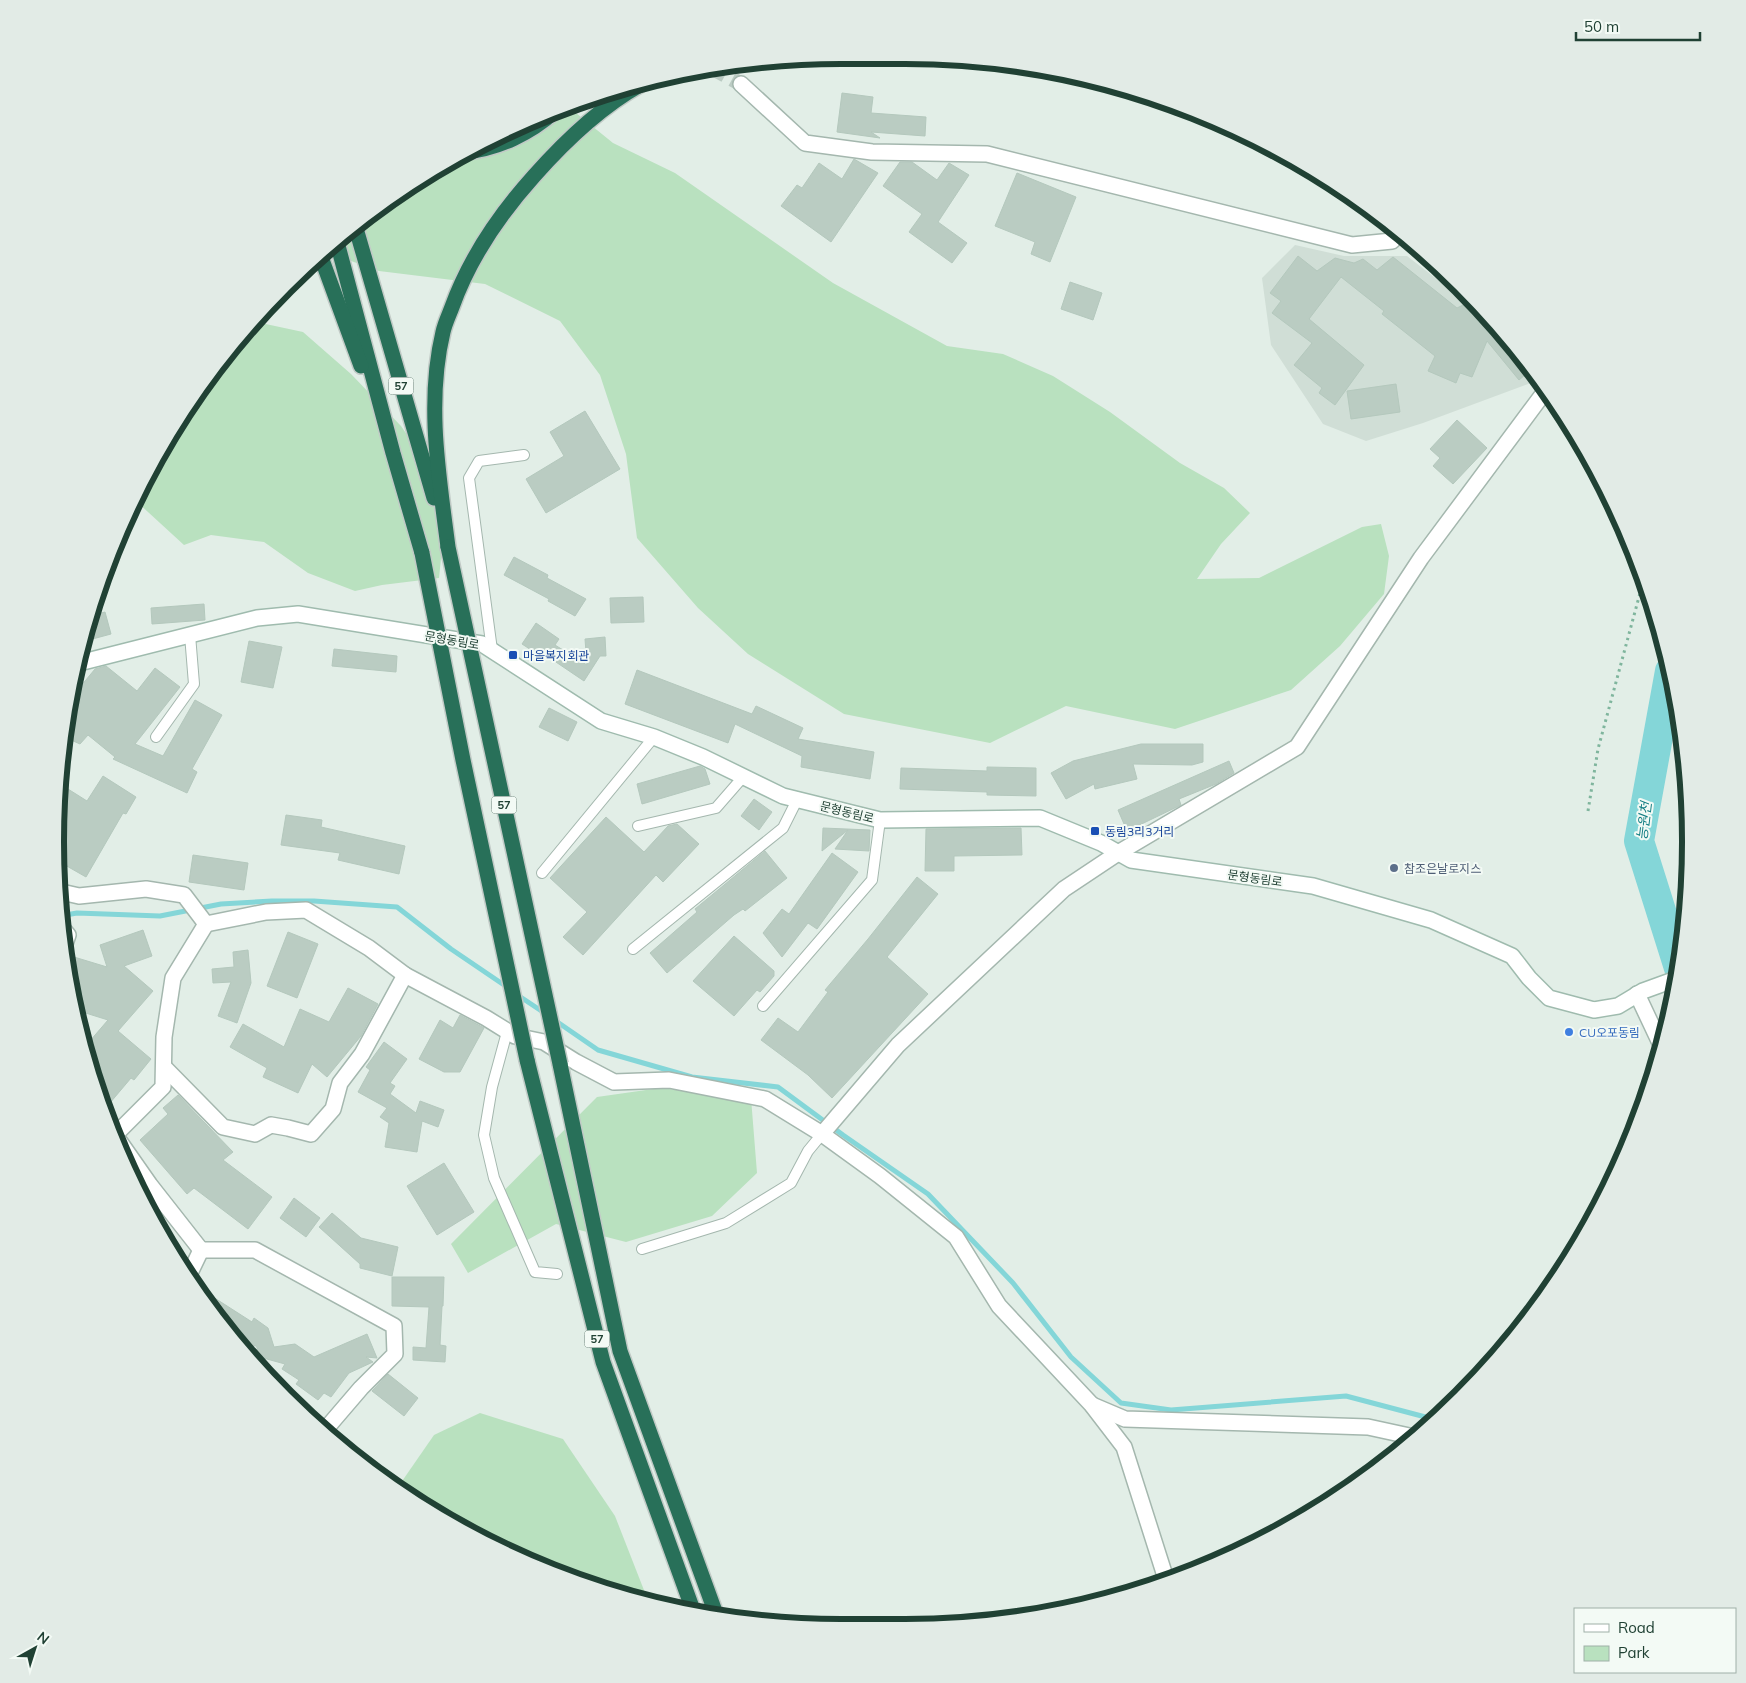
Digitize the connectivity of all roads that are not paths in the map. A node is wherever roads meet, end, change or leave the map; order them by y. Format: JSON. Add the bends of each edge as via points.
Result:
{"nodes":[{"id":1,"x":742,"y":84,"type":"tunnel mouth"},
{"id":2,"x":622,"y":96,"type":"edge"},
{"id":3,"x":531,"y":129,"type":"edge"},
{"id":4,"x":494,"y":146,"type":"edge"},
{"id":5,"x":357,"y":234,"type":"edge"},
{"id":6,"x":1395,"y":238,"type":"edge"},
{"id":7,"x":339,"y":249,"type":"edge"},
{"id":8,"x":323,"y":263,"type":"edge"},
{"id":9,"x":1542,"y":396,"type":"edge"},
{"id":10,"x":393,"y":453,"type":"junction"},
{"id":11,"x":524,"y":455,"type":"dead end"},
{"id":12,"x":448,"y":547,"type":"junction"},
{"id":13,"x":190,"y":635,"type":"junction"},
{"id":14,"x":492,"y":650,"type":"junction"},
{"id":15,"x":85,"y":661,"type":"edge"},
{"id":16,"x":156,"y":737,"type":"dead end"},
{"id":17,"x":654,"y":737,"type":"junction"},
{"id":18,"x":743,"y":777,"type":"junction"},
{"id":19,"x":797,"y":800,"type":"junction"},
{"id":20,"x":880,"y":820,"type":"junction"},
{"id":21,"x":638,"y":826,"type":"dead end"},
{"id":22,"x":1118,"y":853,"type":"junction"},
{"id":23,"x":542,"y":873,"type":"dead end"},
{"id":24,"x":65,"y":893,"type":"edge"},
{"id":25,"x":204,"y":921,"type":"junction"},
{"id":26,"x":633,"y":949,"type":"dead end"},
{"id":27,"x":405,"y":975,"type":"junction"},
{"id":28,"x":1669,"y":982,"type":"edge"},
{"id":29,"x":1640,"y":992,"type":"junction"},
{"id":30,"x":763,"y":1006,"type":"dead end"},
{"id":31,"x":507,"y":1032,"type":"junction"},
{"id":32,"x":1658,"y":1036,"type":"edge"},
{"id":33,"x":164,"y":1067,"type":"junction"},
{"id":34,"x":120,"y":1130,"type":"edge"},
{"id":35,"x":822,"y":1134,"type":"junction"},
{"id":36,"x":133,"y":1160,"type":"edge"},
{"id":37,"x":642,"y":1249,"type":"dead end"},
{"id":38,"x":201,"y":1250,"type":"junction"},
{"id":39,"x":192,"y":1269,"type":"edge"},
{"id":40,"x":557,"y":1274,"type":"dead end"},
{"id":41,"x":1091,"y":1404,"type":"junction"},
{"id":42,"x":329,"y":1426,"type":"edge"},
{"id":43,"x":1406,"y":1435,"type":"edge"},
{"id":44,"x":1164,"y":1574,"type":"edge"},
{"id":45,"x":691,"y":1604,"type":"edge"},
{"id":46,"x":714,"y":1608,"type":"edge"}],
"edges":[{"from":1,"to":6,"type":"street","via":[[805,143],[872,152],[987,154],[1352,246]]},
{"from":2,"to":12,"type":"highway","via":[[591,119],[525,186],[484,240],[456,294],[443,331],[434,403]]},
{"from":3,"to":4,"type":"highway"},
{"from":5,"to":12,"type":"highway","number":"57"},
{"from":7,"to":10,"type":"highway","number":"57"},
{"from":8,"to":10,"type":"highway"},
{"from":9,"to":22,"type":"street","via":[[1421,558],[1297,747]]},
{"from":10,"to":45,"type":"highway","number":"57","bridge":true,"via":[[422,552],[527,1060],[604,1362]]},
{"from":11,"to":14,"type":"lane","via":[[479,461],[469,478]]},
{"from":12,"to":46,"type":"highway","number":"57","bridge":true,"via":[[620,1351]]},
{"from":13,"to":14,"type":"street","name":"문형동림로","via":[[257,618],[298,614],[482,644]]},
{"from":13,"to":15,"type":"street","name":"문형동림로"},
{"from":13,"to":16,"type":"lane","via":[[194,684]]},
{"from":14,"to":17,"type":"street","name":"문형동림로","via":[[601,722]]},
{"from":17,"to":18,"type":"street","name":"문형동림로"},
{"from":17,"to":23,"type":"lane"},
{"from":18,"to":19,"type":"street","name":"문형동림로"},
{"from":18,"to":21,"type":"lane","via":[[716,808]]},
{"from":19,"to":20,"type":"street","name":"문형동림로"},
{"from":19,"to":26,"type":"lane","via":[[783,828]]},
{"from":20,"to":22,"type":"street","name":"문형동림로","via":[[1040,818]]},
{"from":20,"to":30,"type":"lane","via":[[872,880]]},
{"from":22,"to":29,"type":"street","name":"문형동림로","via":[[1131,860],[1313,886],[1431,920],[1512,956],[1550,998],[1594,1010],[1618,1006]]},
{"from":22,"to":35,"type":"street","via":[[1064,890],[898,1045]]},
{"from":24,"to":25,"type":"street","via":[[79,896],[146,889],[184,895]]},
{"from":25,"to":27,"type":"street","via":[[306,910],[369,948]]},
{"from":25,"to":33,"type":"street","via":[[172,978],[164,1037]]},
{"from":27,"to":31,"type":"street"},
{"from":27,"to":33,"type":"street","via":[[362,1054],[340,1083],[333,1109],[311,1134],[271,1125],[255,1134],[223,1127]]},
{"from":28,"to":29,"type":"street","name":"문형동림로"},
{"from":29,"to":32,"type":"street"},
{"from":31,"to":35,"type":"street","via":[[544,1042],[614,1082],[669,1080],[766,1099]]},
{"from":31,"to":40,"type":"lane","via":[[492,1087],[484,1136],[494,1178],[535,1272]]},
{"from":33,"to":34,"type":"street","via":[[163,1087]]},
{"from":35,"to":37,"type":"lane","via":[[808,1151],[791,1183],[726,1223]]},
{"from":35,"to":41,"type":"street","via":[[956,1237],[999,1306]]},
{"from":36,"to":38,"type":"street"},
{"from":38,"to":39,"type":"street"},
{"from":38,"to":42,"type":"street","via":[[256,1250],[394,1326],[395,1354]]},
{"from":41,"to":43,"type":"street","via":[[1125,1419],[1368,1427]]},
{"from":41,"to":44,"type":"street","via":[[1124,1447]]}]}
